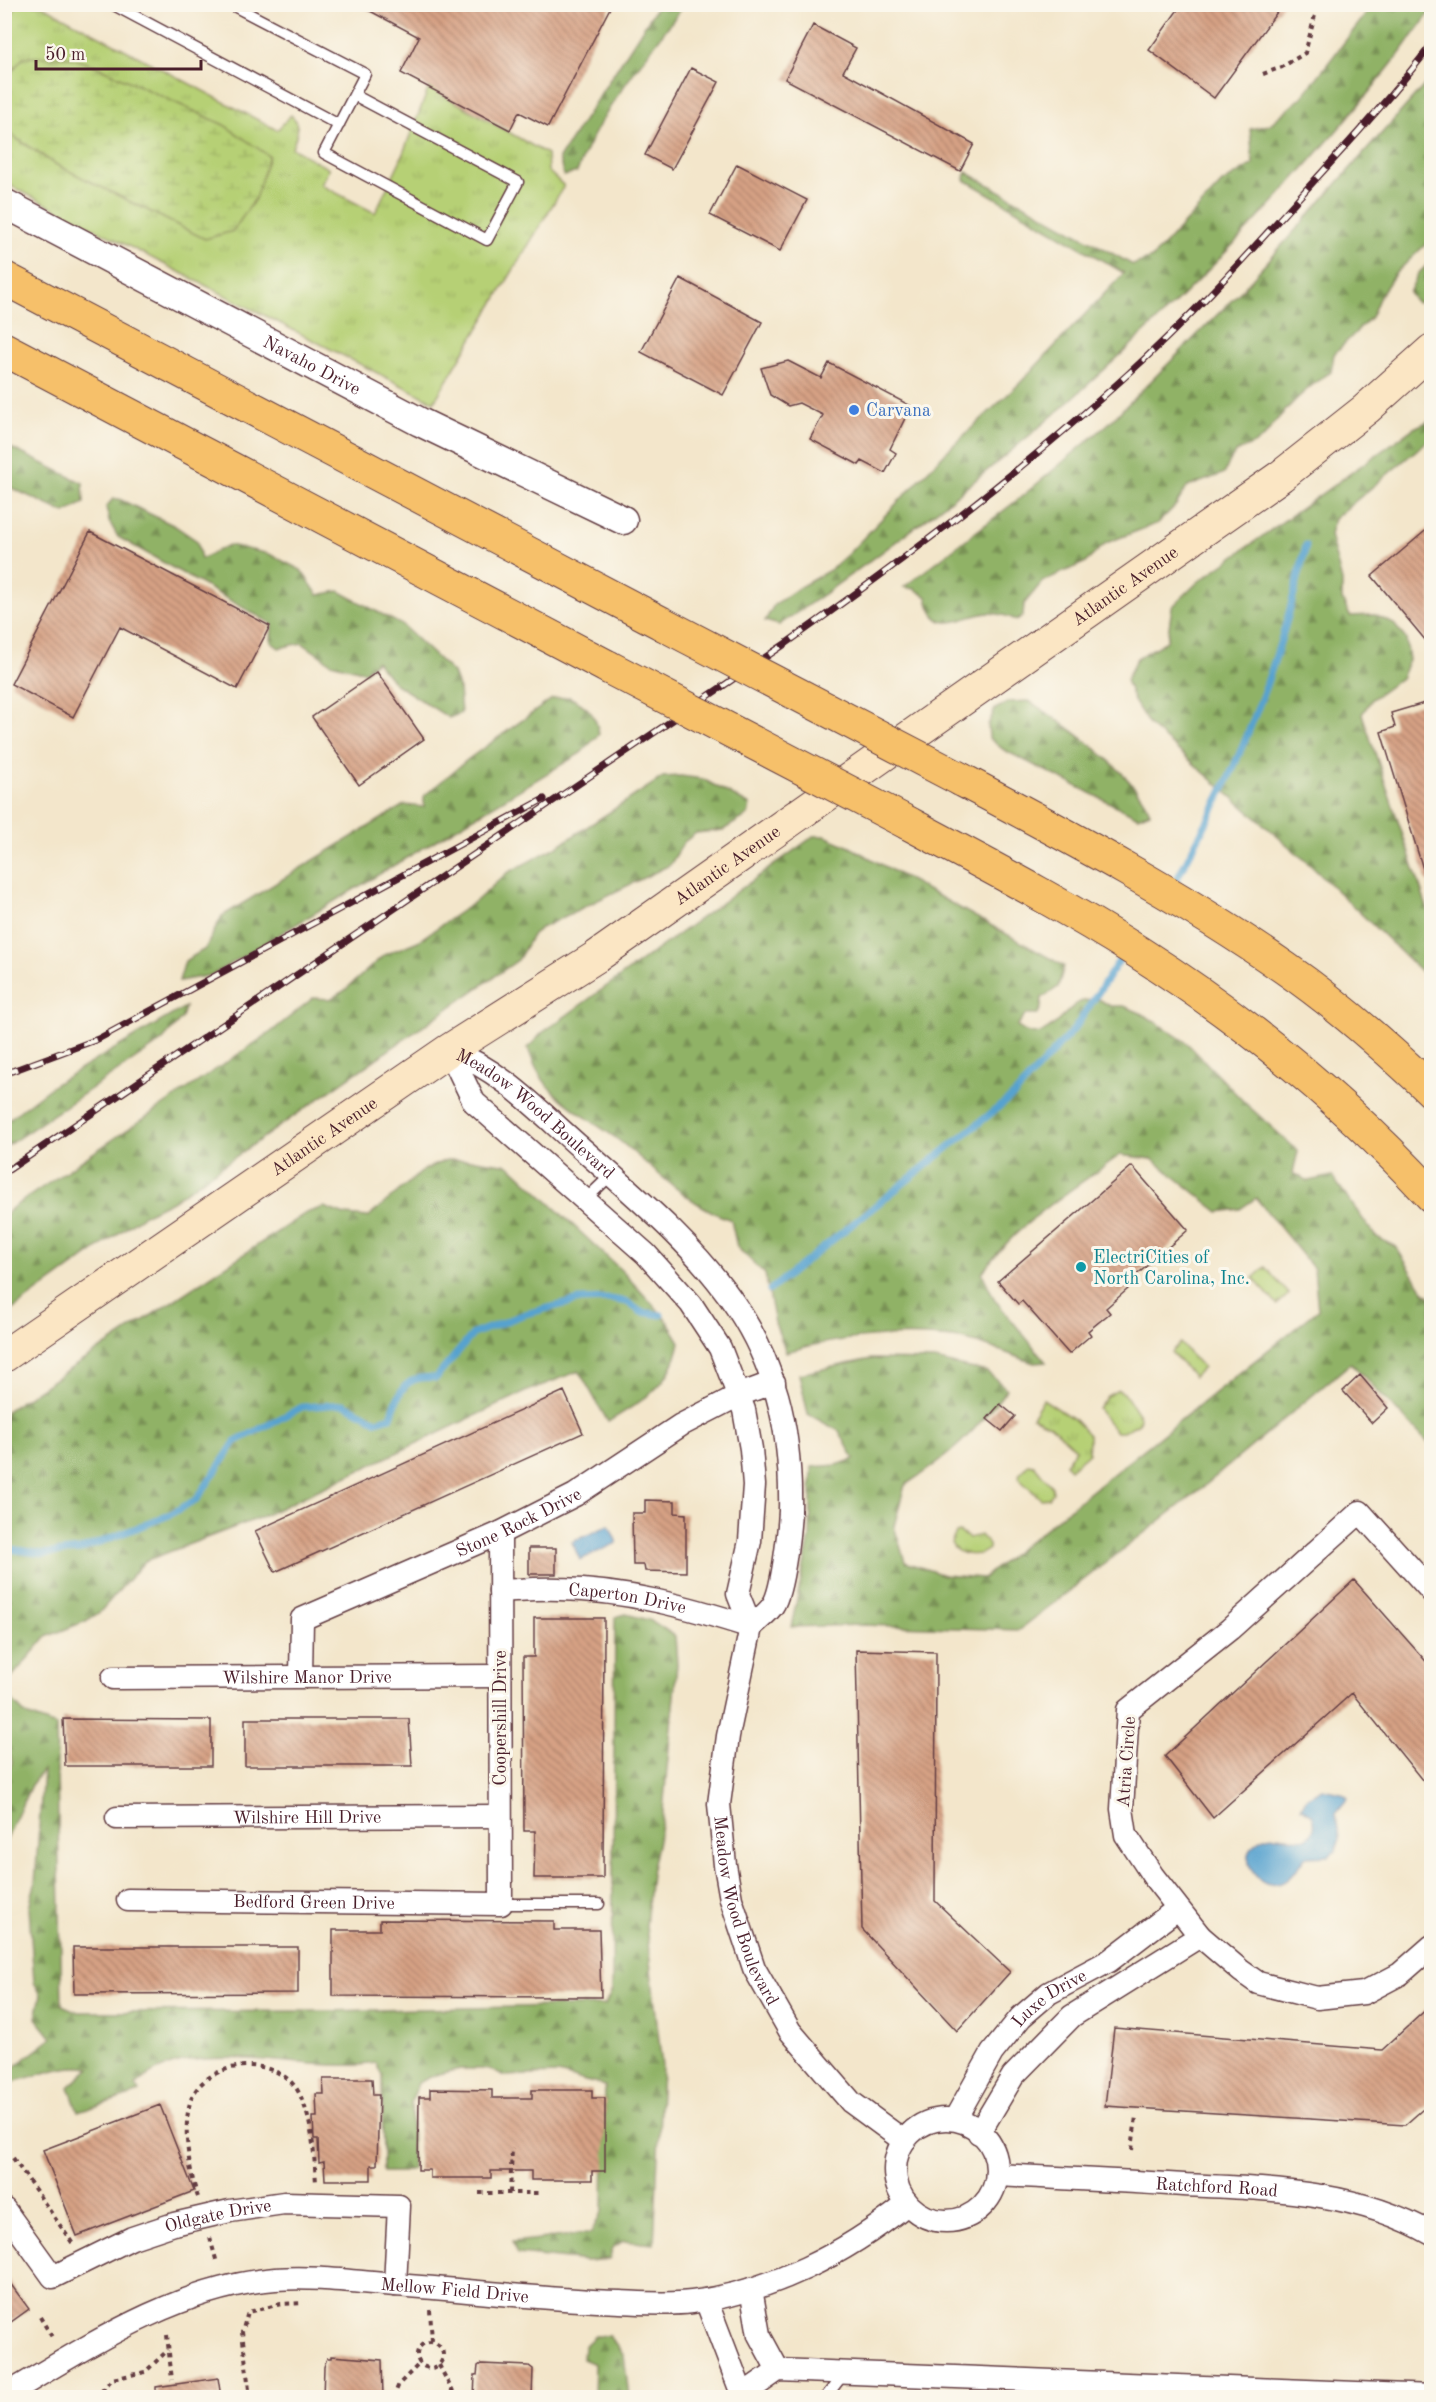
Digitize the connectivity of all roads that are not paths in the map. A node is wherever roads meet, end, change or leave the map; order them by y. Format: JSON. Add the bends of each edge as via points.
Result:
{"nodes":[{"id":1,"x":112,"y":4,"type":"edge"},
{"id":2,"x":230,"y":4,"type":"edge"},
{"id":3,"x":354,"y":95,"type":"junction"},
{"id":4,"x":339,"y":125,"type":"junction"},
{"id":5,"x":4,"y":203,"type":"edge"},
{"id":6,"x":4,"y":278,"type":"edge"},
{"id":7,"x":4,"y":350,"type":"edge"},
{"id":8,"x":1431,"y":350,"type":"edge"},
{"id":9,"x":623,"y":520,"type":"dead end"},
{"id":10,"x":449,"y":1050,"type":"junction"},
{"id":11,"x":1431,"y":1091,"type":"edge"},
{"id":12,"x":611,"y":1175,"type":"junction"},
{"id":13,"x":1431,"y":1196,"type":"edge"},
{"id":14,"x":586,"y":1199,"type":"junction"},
{"id":15,"x":4,"y":1356,"type":"edge"},
{"id":16,"x":774,"y":1382,"type":"junction"},
{"id":17,"x":739,"y":1395,"type":"junction"},
{"id":18,"x":500,"y":1533,"type":"junction"},
{"id":19,"x":500,"y":1591,"type":"junction"},
{"id":20,"x":1431,"y":1592,"type":"edge"},
{"id":21,"x":751,"y":1627,"type":"junction"},
{"id":22,"x":301,"y":1676,"type":"junction"},
{"id":23,"x":500,"y":1676,"type":"junction"},
{"id":24,"x":113,"y":1678,"type":"dead end"},
{"id":25,"x":499,"y":1816,"type":"junction"},
{"id":26,"x":117,"y":1818,"type":"dead end"},
{"id":27,"x":128,"y":1900,"type":"dead end"},
{"id":28,"x":501,"y":1904,"type":"junction"},
{"id":29,"x":599,"y":1904,"type":"dead end"},
{"id":30,"x":1178,"y":1909,"type":"junction"},
{"id":31,"x":1200,"y":1936,"type":"junction"},
{"id":32,"x":1431,"y":1946,"type":"edge"},
{"id":33,"x":955,"y":2119,"type":"junction"},
{"id":34,"x":979,"y":2133,"type":"junction"},
{"id":35,"x":904,"y":2140,"type":"junction"},
{"id":36,"x":997,"y":2175,"type":"junction"},
{"id":37,"x":907,"y":2204,"type":"junction"},
{"id":38,"x":4,"y":2210,"type":"edge"},
{"id":39,"x":1431,"y":2234,"type":"edge"},
{"id":40,"x":395,"y":2285,"type":"junction"},
{"id":41,"x":751,"y":2289,"type":"junction"},
{"id":42,"x":706,"y":2300,"type":"junction"},
{"id":43,"x":778,"y":2370,"type":"junction"},
{"id":44,"x":844,"y":2372,"type":"junction"},
{"id":45,"x":1122,"y":2391,"type":"edge"},
{"id":46,"x":4,"y":2396,"type":"edge"},
{"id":47,"x":740,"y":2396,"type":"edge"},
{"id":48,"x":1429,"y":2396,"type":"edge"},
{"id":49,"x":825,"y":2397,"type":"edge"}],
"edges":[{"from":1,"to":4,"type":"lane"},
{"from":2,"to":3,"type":"lane","via":[[365,74]]},
{"from":3,"to":4,"type":"lane"},
{"from":3,"to":4,"type":"lane","via":[[518,182],[486,240],[324,153]]},
{"from":5,"to":9,"type":"street","name":"Navaho Drive","via":[[410,417]]},
{"from":6,"to":11,"type":"highway","bridge":true,"via":[[962,780],[1174,897],[1252,946],[1350,1018]]},
{"from":7,"to":13,"type":"highway","bridge":true,"via":[[908,823],[1139,952],[1270,1047],[1393,1154]]},
{"from":8,"to":10,"type":"main road","name":"Atlantic Avenue","via":[[1366,409],[1281,476],[596,957]]},
{"from":10,"to":12,"type":"street","name":"Meadow Wood Boulevard","via":[[502,1079]]},
{"from":10,"to":14,"type":"street","name":"Meadow Wood Boulevard","via":[[474,1102]]},
{"from":10,"to":15,"type":"main road","name":"Atlantic Avenue"},
{"from":12,"to":14,"type":"lane"},
{"from":12,"to":16,"type":"street","name":"Meadow Wood Boulevard","via":[[700,1257],[726,1289]]},
{"from":14,"to":17,"type":"street","name":"Meadow Wood Boulevard","via":[[646,1254],[691,1304],[720,1348]]},
{"from":16,"to":17,"type":"street","name":"Stone Rock Drive"},
{"from":16,"to":21,"type":"street","name":"Meadow Wood Boulevard","via":[[787,1447],[789,1533],[774,1604]]},
{"from":17,"to":18,"type":"street","name":"Stone Rock Drive","via":[[681,1425],[575,1496]]},
{"from":17,"to":21,"type":"street","name":"Meadow Wood Boulevard","via":[[751,1449],[753,1485],[750,1540],[738,1594]]},
{"from":18,"to":19,"type":"street","name":"Coopershill Drive"},
{"from":18,"to":22,"type":"street","name":"Stone Rock Drive","via":[[302,1619]]},
{"from":19,"to":21,"type":"street","name":"Caperton Drive","via":[[559,1588],[626,1595],[700,1610]]},
{"from":19,"to":23,"type":"street","name":"Coopershill Drive"},
{"from":20,"to":30,"type":"street","name":"Atria Circle","via":[[1360,1512],[1230,1629],[1128,1710],[1122,1809],[1126,1835]]},
{"from":21,"to":35,"type":"street","name":"Meadow Wood Boulevard","via":[[728,1737],[719,1804],[725,1865],[739,1928],[753,1968],[790,2031],[851,2102]]},
{"from":22,"to":23,"type":"street","name":"Wilshire Manor Drive"},
{"from":22,"to":24,"type":"street","name":"Wilshire Manor Drive"},
{"from":23,"to":25,"type":"street","name":"Coopershill Drive"},
{"from":25,"to":26,"type":"street","name":"Wilshire Hill Drive"},
{"from":25,"to":28,"type":"street","name":"Coopershill Drive"},
{"from":27,"to":28,"type":"street","name":"Bedford Green Drive"},
{"from":28,"to":29,"type":"lane"},
{"from":30,"to":31,"type":"street","name":"Atria Circle"},
{"from":30,"to":33,"type":"street","name":"Luxe Drive","via":[[1109,1961],[1048,1993],[1021,2018],[992,2053]]},
{"from":31,"to":32,"type":"street","name":"Atria Circle","via":[[1258,1983],[1317,1998],[1364,1993],[1400,1974]]},
{"from":31,"to":34,"type":"street","name":"Luxe Drive","via":[[1072,2016],[1013,2076]]},
{"from":33,"to":34,"type":"street","via":[[968,2123]]},
{"from":33,"to":35,"type":"street","via":[[930,2121]]},
{"from":34,"to":36,"type":"street","via":[[988,2140],[995,2156]]},
{"from":35,"to":37,"type":"street","via":[[896,2157],[895,2175]]},
{"from":36,"to":37,"type":"street","via":[[992,2192],[977,2210],[961,2218],[930,2218]]},
{"from":36,"to":39,"type":"street","name":"Ratchford Road","via":[[1284,2190],[1373,2209]]},
{"from":37,"to":41,"type":"street","name":"Mellow Field Drive","via":[[877,2228],[822,2261]]},
{"from":38,"to":40,"type":"street","name":"Oldgate Drive","via":[[53,2277],[132,2238],[230,2211],[284,2203],[399,2206]]},
{"from":40,"to":42,"type":"street","name":"Mellow Field Drive","via":[[603,2301]]},
{"from":40,"to":46,"type":"street","name":"Mellow Field Drive","via":[[275,2279],[225,2289],[140,2319]]},
{"from":41,"to":42,"type":"street","name":"Mellow Field Drive"},
{"from":41,"to":43,"type":"street","via":[[759,2335]]},
{"from":42,"to":47,"type":"street"},
{"from":43,"to":44,"type":"street"},
{"from":43,"to":47,"type":"street"},
{"from":44,"to":45,"type":"street"},
{"from":44,"to":49,"type":"lane"},
{"from":45,"to":48,"type":"street"}]}
